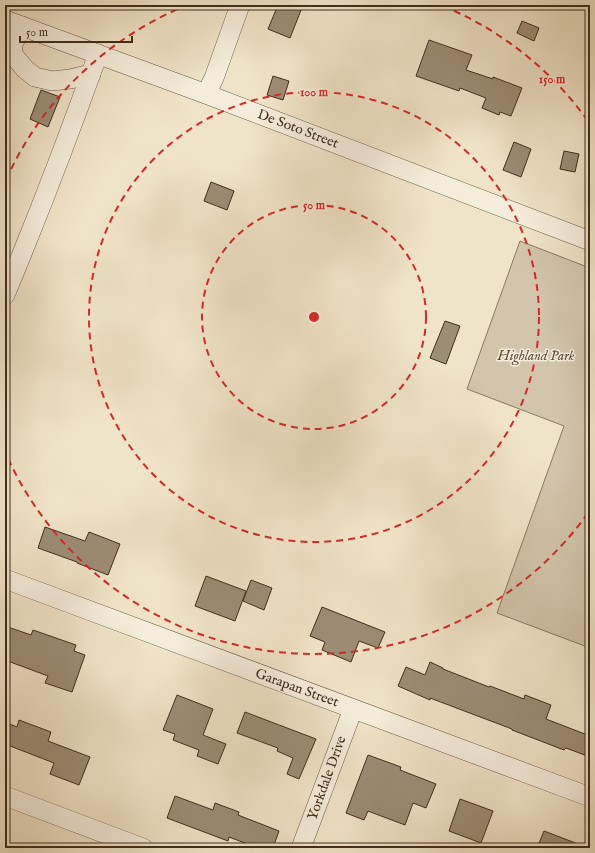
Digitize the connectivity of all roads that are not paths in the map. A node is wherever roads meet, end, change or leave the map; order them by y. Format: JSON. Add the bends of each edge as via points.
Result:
{"nodes":[{"id":1,"x":240,"y":5,"type":"edge"},
{"id":2,"x":14,"y":23,"type":"edge"},
{"id":3,"x":98,"y":54,"type":"junction"},
{"id":4,"x":91,"y":74,"type":"junction"},
{"id":5,"x":206,"y":94,"type":"junction"},
{"id":6,"x":590,"y":241,"type":"edge"},
{"id":7,"x":5,"y":296,"type":"edge"},
{"id":8,"x":5,"y":580,"type":"edge"},
{"id":9,"x":353,"y":708,"type":"junction"},
{"id":10,"x":5,"y":796,"type":"edge"},
{"id":11,"x":590,"y":797,"type":"edge"},
{"id":12,"x":143,"y":848,"type":"edge"},
{"id":13,"x":301,"y":848,"type":"edge"}],
"edges":[{"from":1,"to":5,"type":"street"},
{"from":2,"to":3,"type":"street","name":"De Soto Street"},
{"from":2,"to":4,"type":"street","via":[[14,56],[35,77],[52,81]]},
{"from":3,"to":4,"type":"street"},
{"from":3,"to":5,"type":"street","name":"De Soto Street"},
{"from":4,"to":7,"type":"street"},
{"from":5,"to":6,"type":"street","name":"De Soto Street"},
{"from":8,"to":9,"type":"street","name":"Garapan Street"},
{"from":9,"to":11,"type":"street","name":"Garapan Street"},
{"from":9,"to":13,"type":"street","name":"Yorkdale Drive"},
{"from":10,"to":12,"type":"street"}]}
